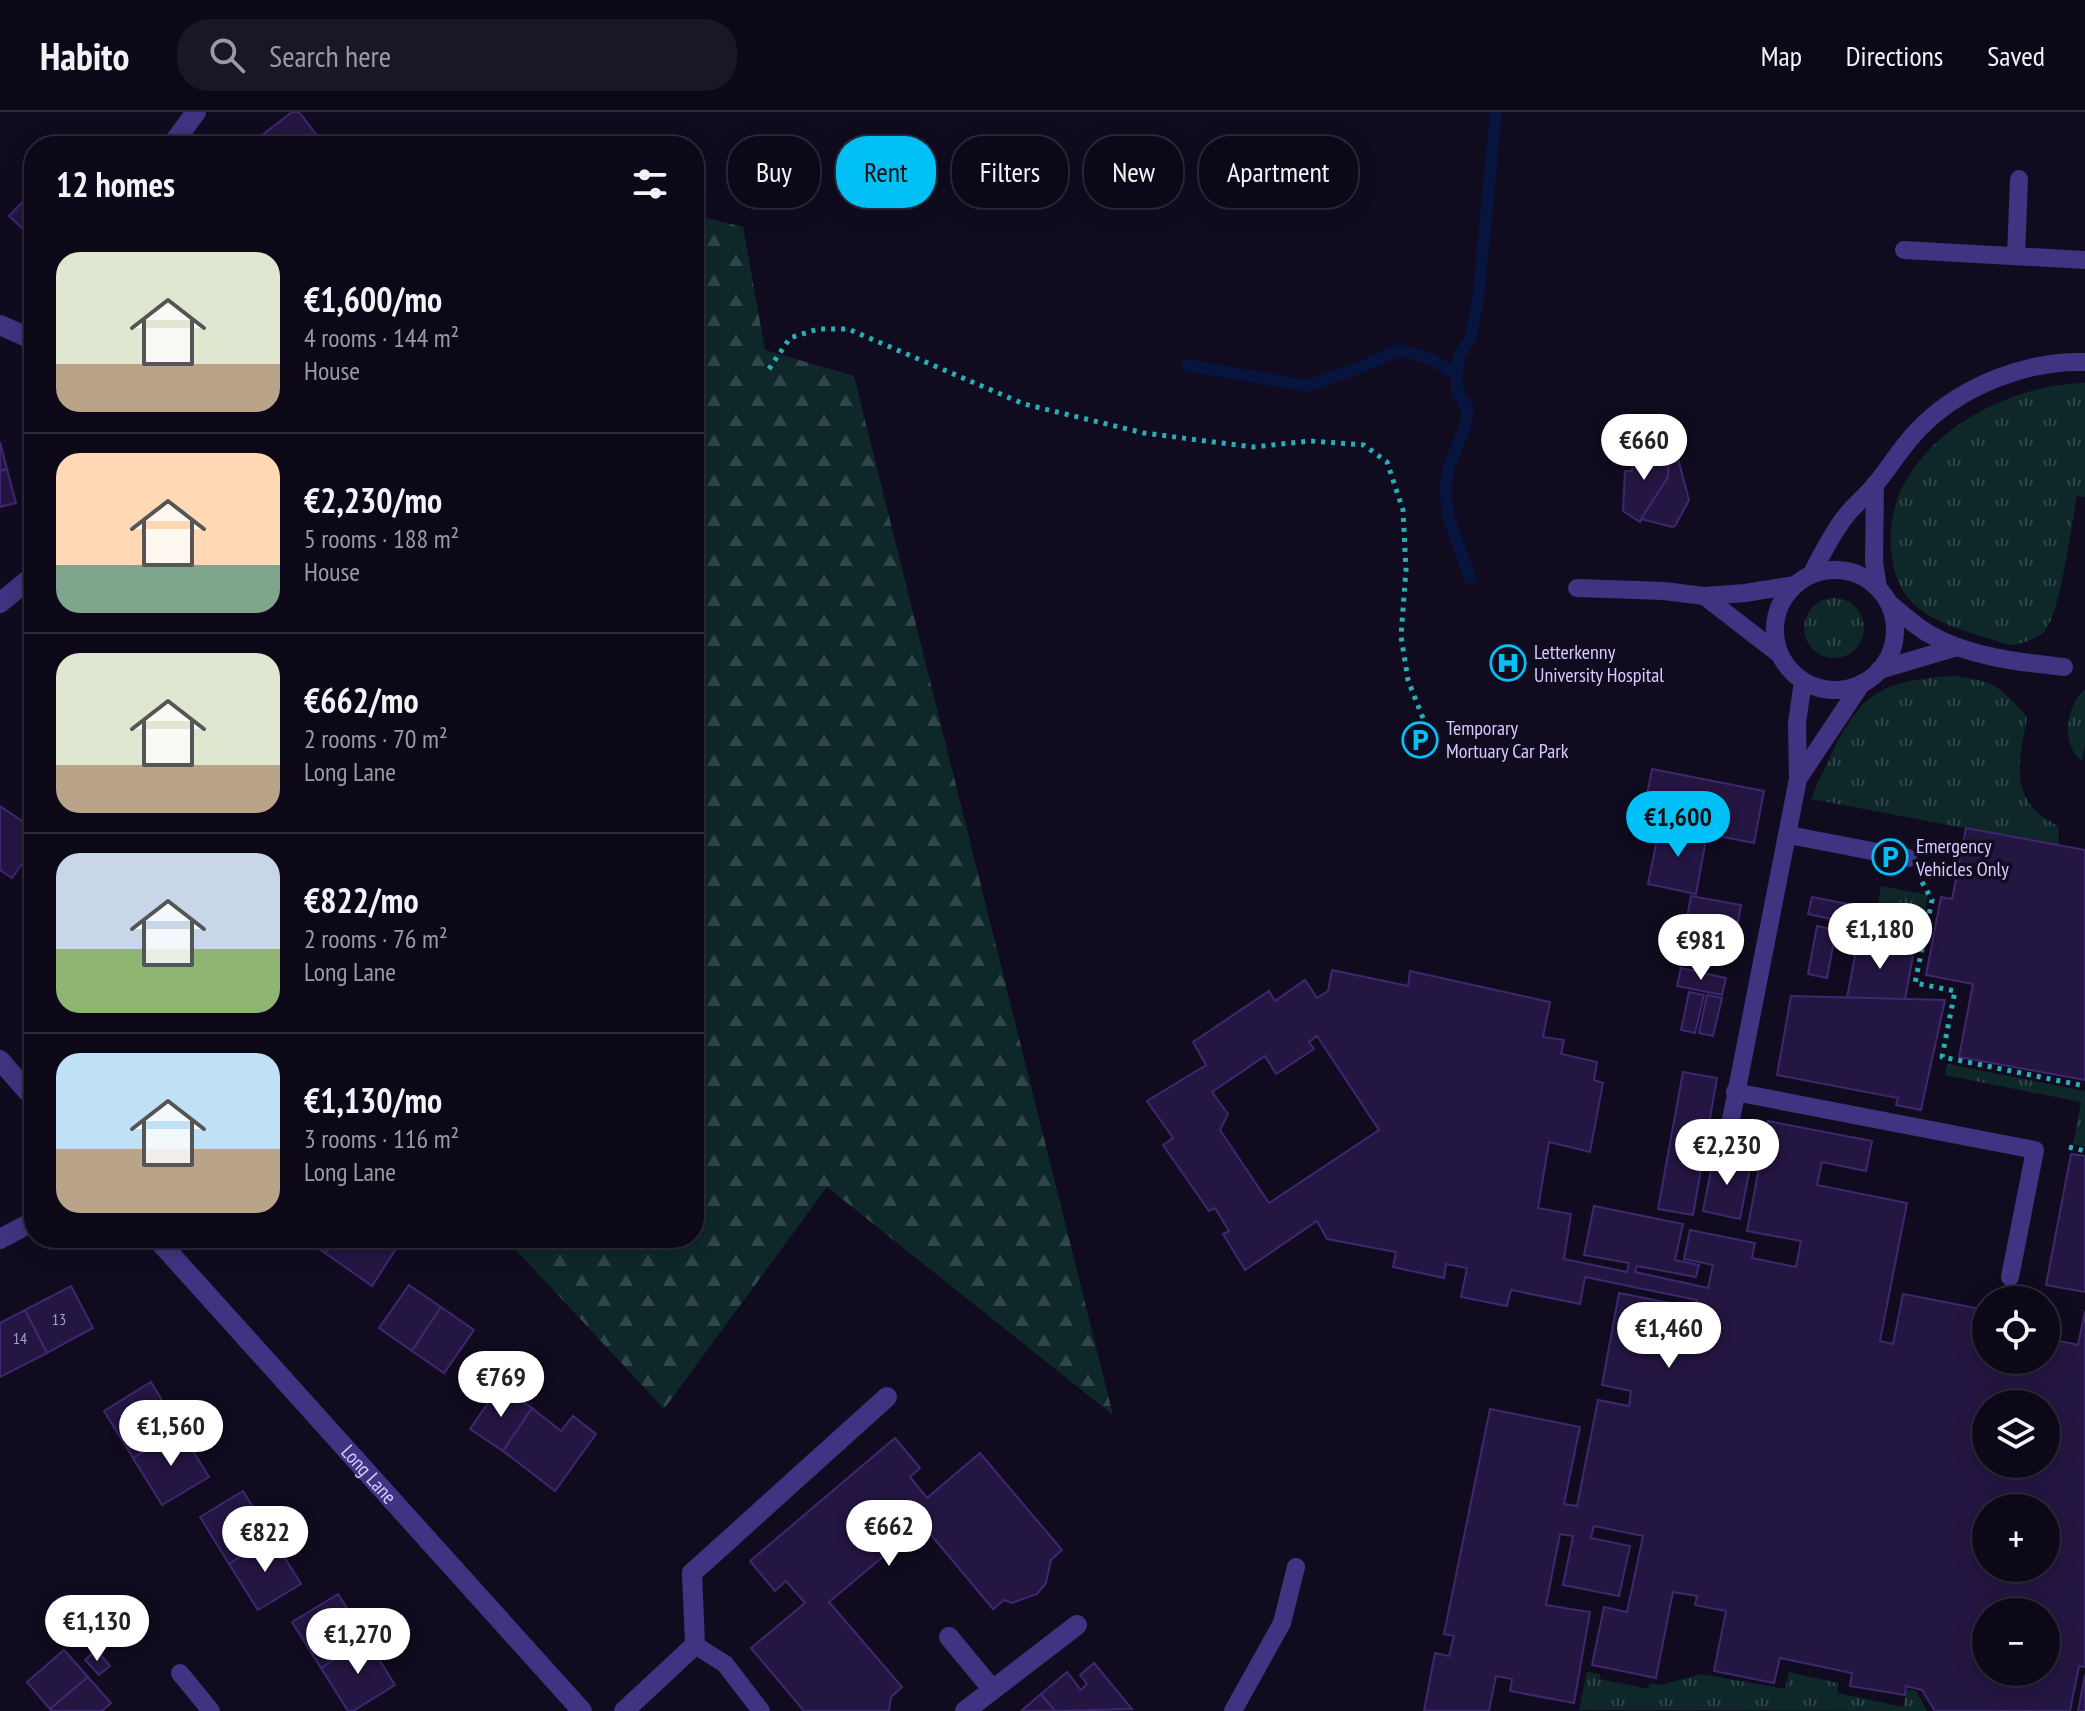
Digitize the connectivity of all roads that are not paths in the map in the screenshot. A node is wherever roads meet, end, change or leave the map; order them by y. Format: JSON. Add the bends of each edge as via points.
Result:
{"nodes":[{"id":1,"x":196,"y":112,"type":"edge"},
{"id":2,"x":178,"y":136,"type":"edge"},
{"id":3,"x":2019,"y":179,"type":"dead end"},
{"id":4,"x":1904,"y":250,"type":"dead end"},
{"id":5,"x":2016,"y":256,"type":"junction"},
{"id":6,"x":2085,"y":260,"type":"edge"},
{"id":7,"x":0,"y":325,"type":"edge"},
{"id":8,"x":24,"y":336,"type":"edge"},
{"id":9,"x":2085,"y":362,"type":"edge"},
{"id":10,"x":1875,"y":484,"type":"junction"},
{"id":11,"x":1803,"y":580,"type":"junction"},
{"id":12,"x":24,"y":583,"type":"edge"},
{"id":13,"x":1577,"y":588,"type":"dead end"},
{"id":14,"x":1883,"y":595,"type":"junction"},
{"id":15,"x":1704,"y":596,"type":"junction"},
{"id":16,"x":0,"y":603,"type":"edge"},
{"id":17,"x":1957,"y":647,"type":"junction"},
{"id":18,"x":1779,"y":654,"type":"junction"},
{"id":19,"x":2064,"y":667,"type":"dead end"},
{"id":20,"x":1879,"y":670,"type":"junction"},
{"id":21,"x":1803,"y":681,"type":"junction"},
{"id":22,"x":1862,"y":683,"type":"junction"},
{"id":23,"x":1798,"y":779,"type":"junction"},
{"id":24,"x":1789,"y":835,"type":"junction"},
{"id":25,"x":1908,"y":858,"type":"road end"},
{"id":26,"x":0,"y":1060,"type":"edge"},
{"id":27,"x":24,"y":1088,"type":"edge"},
{"id":28,"x":1735,"y":1092,"type":"junction"},
{"id":29,"x":1725,"y":1150,"type":"dead end"},
{"id":30,"x":24,"y":1226,"type":"edge"},
{"id":31,"x":0,"y":1239,"type":"edge"},
{"id":32,"x":165,"y":1248,"type":"edge"},
{"id":33,"x":2010,"y":1277,"type":"dead end"},
{"id":34,"x":887,"y":1397,"type":"dead end"},
{"id":35,"x":1296,"y":1567,"type":"dead end"},
{"id":36,"x":1077,"y":1625,"type":"dead end"},
{"id":37,"x":949,"y":1637,"type":"dead end"},
{"id":38,"x":695,"y":1645,"type":"junction"},
{"id":39,"x":180,"y":1673,"type":"dead end"},
{"id":40,"x":992,"y":1689,"type":"junction"},
{"id":41,"x":211,"y":1711,"type":"edge"},
{"id":42,"x":582,"y":1711,"type":"edge"},
{"id":43,"x":624,"y":1711,"type":"edge"},
{"id":44,"x":761,"y":1711,"type":"edge"},
{"id":45,"x":965,"y":1711,"type":"edge"},
{"id":46,"x":1233,"y":1711,"type":"edge"}],
"edges":[{"from":1,"to":2,"type":"street"},
{"from":3,"to":5,"type":"lane"},
{"from":4,"to":5,"type":"lane"},
{"from":5,"to":6,"type":"lane"},
{"from":7,"to":8,"type":"street"},
{"from":9,"to":10,"type":"lane","via":[[2047,364],[1965,393],[1922,425]]},
{"from":10,"to":11,"type":"lane","via":[[1846,515]]},
{"from":10,"to":14,"type":"lane","via":[[1874,562]]},
{"from":11,"to":14,"type":"lane","via":[[1842,570],[1863,578]]},
{"from":11,"to":15,"type":"lane"},
{"from":11,"to":18,"type":"lane","via":[[1784,598],[1776,616]]},
{"from":12,"to":16,"type":"street"},
{"from":13,"to":15,"type":"lane"},
{"from":14,"to":17,"type":"lane","via":[[1927,633]]},
{"from":14,"to":20,"type":"lane","via":[[1895,631]]},
{"from":15,"to":18,"type":"lane"},
{"from":17,"to":19,"type":"lane","via":[[2010,661]]},
{"from":17,"to":20,"type":"lane"},
{"from":18,"to":21,"type":"lane"},
{"from":20,"to":22,"type":"lane"},
{"from":21,"to":22,"type":"lane","via":[[1826,690]]},
{"from":21,"to":23,"type":"lane"},
{"from":22,"to":23,"type":"lane"},
{"from":23,"to":24,"type":"lane"},
{"from":24,"to":25,"type":"lane"},
{"from":24,"to":28,"type":"lane"},
{"from":26,"to":27,"type":"street"},
{"from":28,"to":29,"type":"lane"},
{"from":28,"to":33,"type":"lane","via":[[2035,1150]]},
{"from":30,"to":31,"type":"street"},
{"from":32,"to":42,"type":"street","name":"Long Lane"},
{"from":34,"to":38,"type":"street","via":[[692,1573]]},
{"from":35,"to":46,"type":"lane","via":[[1282,1623]]},
{"from":36,"to":40,"type":"street"},
{"from":37,"to":40,"type":"street"},
{"from":38,"to":43,"type":"street"},
{"from":38,"to":44,"type":"lane","via":[[725,1664]]},
{"from":39,"to":41,"type":"lane"},
{"from":40,"to":45,"type":"street"}]}
